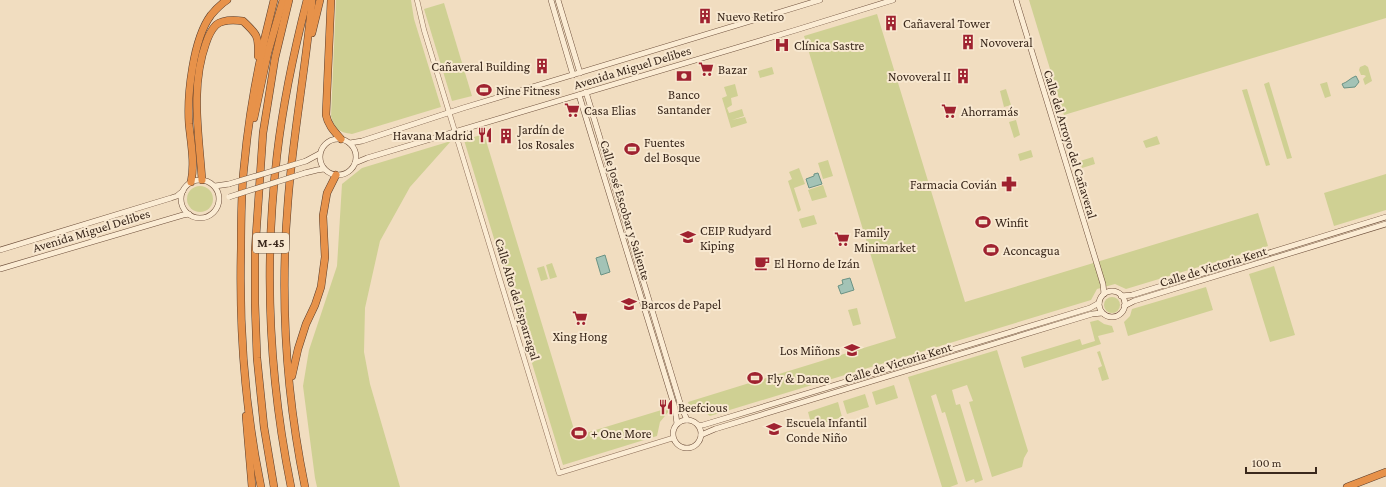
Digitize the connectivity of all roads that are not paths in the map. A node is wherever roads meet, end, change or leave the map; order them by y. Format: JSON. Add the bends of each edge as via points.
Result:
{"nodes":[{"id":1,"x":227,"y":0,"type":"edge"},
{"id":2,"x":274,"y":0,"type":"edge"},
{"id":3,"x":283,"y":0,"type":"edge"},
{"id":4,"x":289,"y":0,"type":"edge"},
{"id":5,"x":307,"y":0,"type":"edge"},
{"id":6,"x":312,"y":0,"type":"edge"},
{"id":7,"x":320,"y":0,"type":"edge"},
{"id":8,"x":331,"y":0,"type":"edge"},
{"id":9,"x":417,"y":0,"type":"edge"},
{"id":10,"x":551,"y":0,"type":"edge"},
{"id":11,"x":558,"y":0,"type":"edge"},
{"id":12,"x":820,"y":0,"type":"edge"},
{"id":13,"x":893,"y":0,"type":"edge"},
{"id":14,"x":1016,"y":0,"type":"edge"},
{"id":15,"x":580,"y":73,"type":"junction"},
{"id":16,"x":302,"y":74,"type":"junction"},
{"id":17,"x":573,"y":75,"type":"junction"},
{"id":18,"x":586,"y":92,"type":"junction"},
{"id":19,"x":579,"y":94,"type":"junction"},
{"id":20,"x":251,"y":107,"type":"junction"},
{"id":21,"x":450,"y":113,"type":"junction"},
{"id":22,"x":456,"y":132,"type":"junction"},
{"id":23,"x":341,"y":139,"type":"junction"},
{"id":24,"x":350,"y":143,"type":"junction"},
{"id":25,"x":320,"y":154,"type":"junction"},
{"id":26,"x":355,"y":163,"type":"junction"},
{"id":27,"x":324,"y":169,"type":"junction"},
{"id":28,"x":336,"y":176,"type":"junction"},
{"id":29,"x":202,"y":180,"type":"junction"},
{"id":30,"x":191,"y":182,"type":"junction"},
{"id":31,"x":215,"y":186,"type":"junction"},
{"id":32,"x":183,"y":191,"type":"junction"},
{"id":33,"x":219,"y":203,"type":"junction"},
{"id":34,"x":242,"y":212,"type":"junction"},
{"id":35,"x":189,"y":214,"type":"junction"},
{"id":36,"x":1386,"y":217,"type":"edge"},
{"id":37,"x":1386,"y":224,"type":"edge"},
{"id":38,"x":0,"y":250,"type":"edge"},
{"id":39,"x":0,"y":269,"type":"edge"},
{"id":40,"x":1104,"y":294,"type":"junction"},
{"id":41,"x":1121,"y":296,"type":"junction"},
{"id":42,"x":1099,"y":303,"type":"junction"},
{"id":43,"x":1124,"y":306,"type":"junction"},
{"id":44,"x":1102,"y":313,"type":"junction"},
{"id":45,"x":244,"y":378,"type":"junction"},
{"id":46,"x":290,"y":384,"type":"junction"},
{"id":47,"x":687,"y":420,"type":"junction"},
{"id":48,"x":677,"y":424,"type":"junction"},
{"id":49,"x":698,"y":425,"type":"junction"},
{"id":50,"x":701,"y":434,"type":"junction"},
{"id":51,"x":673,"y":438,"type":"junction"},
{"id":52,"x":1386,"y":472,"type":"edge"},
{"id":53,"x":252,"y":487,"type":"edge"},
{"id":54,"x":261,"y":487,"type":"edge"},
{"id":55,"x":274,"y":487,"type":"edge"},
{"id":56,"x":291,"y":487,"type":"edge"},
{"id":57,"x":306,"y":487,"type":"edge"},
{"id":58,"x":1346,"y":487,"type":"edge"}],
"edges":[{"from":1,"to":30,"type":"highway","via":[[210,16],[195,56],[190,87],[189,124],[194,160]]},
{"from":2,"to":20,"type":"highway"},
{"from":3,"to":34,"type":"highway","via":[[268,52],[254,119]]},
{"from":4,"to":55,"type":"highway","number":"M-45","via":[[275,58],[263,133],[255,251],[257,358],[264,427]]},
{"from":5,"to":56,"type":"highway","number":"M-45","via":[[294,53],[277,153],[271,246],[272,354],[280,425]]},
{"from":6,"to":16,"type":"highway"},
{"from":7,"to":16,"type":"highway"},
{"from":8,"to":23,"type":"highway","via":[[326,115],[331,128]]},
{"from":9,"to":21,"type":"street","name":"Calle Alto del Esparragal"},
{"from":10,"to":17,"type":"main road"},
{"from":11,"to":15,"type":"main road"},
{"from":12,"to":15,"type":"main road","name":"Avenida Miguel Delibes"},
{"from":13,"to":18,"type":"main road","name":"Avenida Miguel Delibes"},
{"from":14,"to":40,"type":"main road","name":"Calle del Arroyo del Cañaveral"},
{"from":15,"to":17,"type":"main road","name":"Avenida Miguel Delibes"},
{"from":16,"to":46,"type":"highway","via":[[291,165],[285,250]]},
{"from":17,"to":21,"type":"main road","name":"Avenida Miguel Delibes"},
{"from":18,"to":19,"type":"main road","name":"Avenida Miguel Delibes"},
{"from":18,"to":47,"type":"main road","name":"Calle José Escobar y Saliente"},
{"from":19,"to":22,"type":"main road","name":"Avenida Miguel Delibes"},
{"from":19,"to":48,"type":"main road","name":"Calle José Escobar y Saliente","via":[[675,408]]},
{"from":20,"to":29,"type":"highway","via":[[258,42],[255,32],[243,21],[228,20],[217,24],[209,35],[202,54],[196,117]]},
{"from":20,"to":34,"type":"highway"},
{"from":21,"to":22,"type":"street","name":"Calle Alto del Esparragal"},
{"from":21,"to":24,"type":"main road","name":"Avenida Miguel Delibes"},
{"from":22,"to":26,"type":"main road","name":"Avenida Miguel Delibes"},
{"from":22,"to":51,"type":"street","name":"Calle Alto del Esparragal","via":[[559,473]]},
{"from":23,"to":24,"type":"main road"},
{"from":23,"to":25,"type":"main road","via":[[327,142]]},
{"from":24,"to":26,"type":"main road","via":[[356,152]]},
{"from":25,"to":27,"type":"main road","via":[[320,162]]},
{"from":25,"to":31,"type":"main road","bridge":true,"via":[[306,161]]},
{"from":26,"to":28,"type":"main road","via":[[346,174]]},
{"from":27,"to":28,"type":"main road"},
{"from":27,"to":33,"type":"main road","bridge":true,"via":[[228,197]]},
{"from":28,"to":46,"type":"highway","via":[[327,193],[323,216],[325,257],[321,287],[306,324]]},
{"from":29,"to":30,"type":"main road"},
{"from":29,"to":31,"type":"main road"},
{"from":30,"to":32,"type":"main road"},
{"from":31,"to":33,"type":"main road","via":[[219,194]]},
{"from":32,"to":35,"type":"main road","via":[[183,206]]},
{"from":32,"to":38,"type":"main road","name":"Avenida Miguel Delibes","via":[[171,198]]},
{"from":33,"to":35,"type":"main road","via":[[209,216],[197,218]]},
{"from":34,"to":45,"type":"highway","via":[[240,286]]},
{"from":35,"to":39,"type":"main road","name":"Avenida Miguel Delibes"},
{"from":36,"to":41,"type":"main road","name":"Calle de Victoria Kent","via":[[1132,295]]},
{"from":37,"to":43,"type":"main road","name":"Calle de Victoria Kent"},
{"from":40,"to":41,"type":"main road","via":[[1113,292]]},
{"from":40,"to":42,"type":"main road"},
{"from":41,"to":43,"type":"main road"},
{"from":42,"to":44,"type":"main road"},
{"from":42,"to":49,"type":"main road","name":"Calle de Victoria Kent","via":[[1090,308]]},
{"from":43,"to":44,"type":"main road","via":[[1116,316]]},
{"from":44,"to":50,"type":"main road","name":"Calle de Victoria Kent"},
{"from":45,"to":53,"type":"highway"},
{"from":45,"to":54,"type":"highway"},
{"from":46,"to":57,"type":"highway","via":[[299,457]]},
{"from":47,"to":48,"type":"main road"},
{"from":47,"to":49,"type":"main road"},
{"from":48,"to":51,"type":"main road","via":[[673,430]]},
{"from":49,"to":50,"type":"main road"},
{"from":50,"to":51,"type":"main road","via":[[697,443],[689,448],[680,446]]},
{"from":52,"to":58,"type":"highway"}]}
